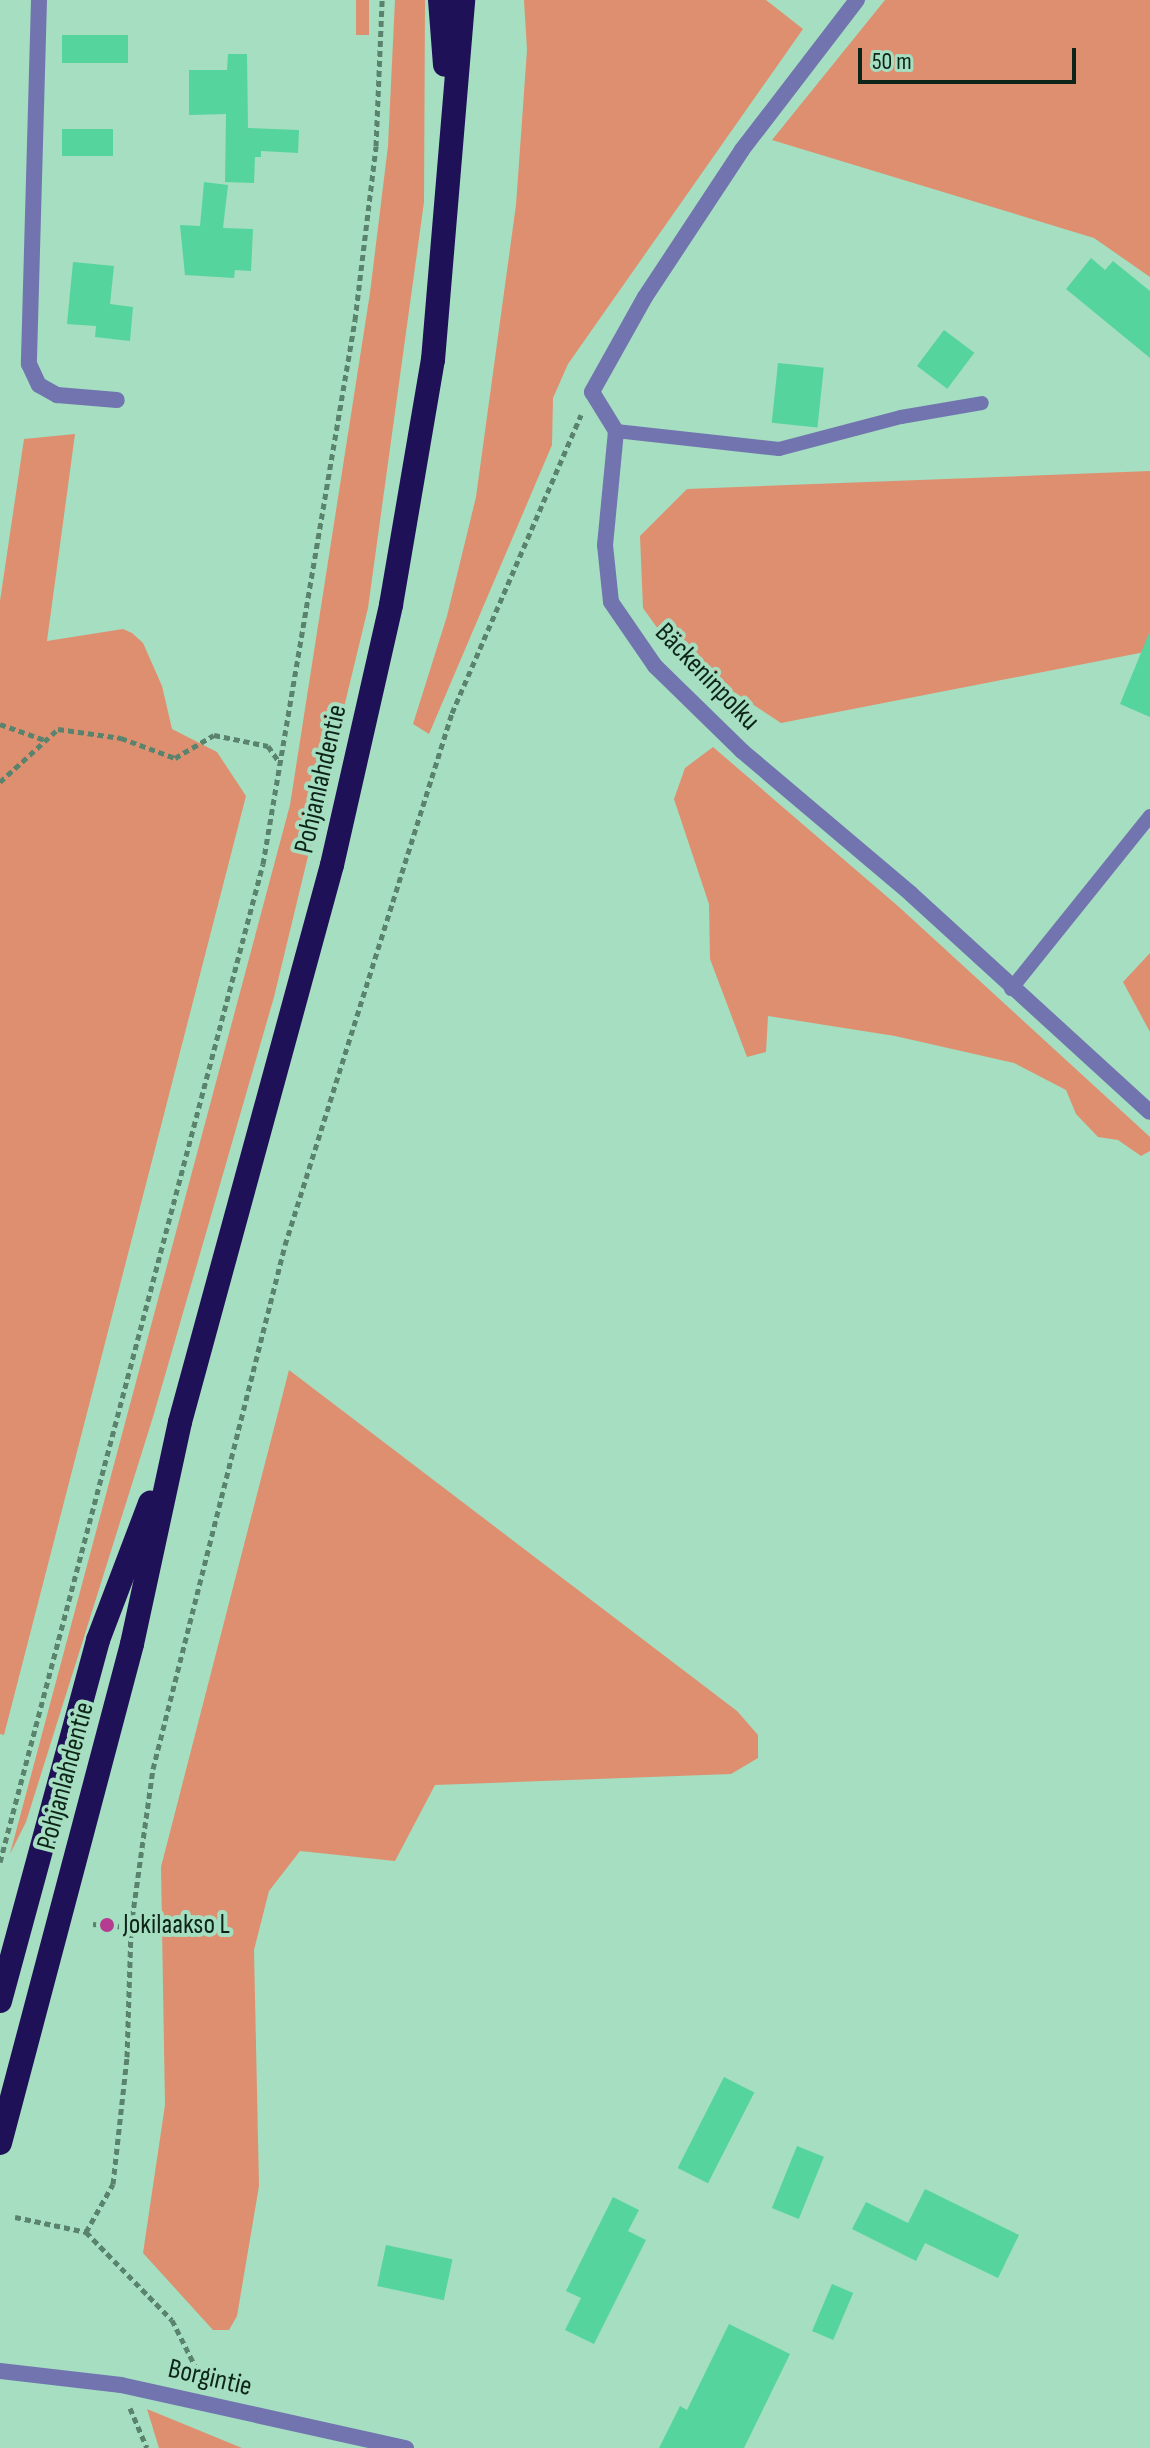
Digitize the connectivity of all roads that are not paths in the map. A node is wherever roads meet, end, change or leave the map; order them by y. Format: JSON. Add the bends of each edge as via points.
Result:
{"nodes":[{"id":1,"x":39,"y":0,"type":"edge"},
{"id":2,"x":440,"y":0,"type":"edge"},
{"id":3,"x":463,"y":0,"type":"edge"},
{"id":4,"x":857,"y":0,"type":"edge"},
{"id":5,"x":451,"y":137,"type":"junction"},
{"id":6,"x":117,"y":400,"type":"dead end"},
{"id":7,"x":982,"y":403,"type":"dead end"},
{"id":8,"x":616,"y":431,"type":"junction"},
{"id":9,"x":1150,"y":816,"type":"edge"},
{"id":10,"x":1011,"y":989,"type":"junction"},
{"id":11,"x":1150,"y":1112,"type":"edge"},
{"id":12,"x":180,"y":1422,"type":"junction"},
{"id":13,"x":0,"y":2001,"type":"edge"},
{"id":14,"x":0,"y":2143,"type":"edge"},
{"id":15,"x":0,"y":2371,"type":"edge"},
{"id":16,"x":406,"y":2448,"type":"edge"}],
"edges":[{"from":1,"to":6,"type":"street","via":[[29,364],[39,385],[57,395]]},
{"from":2,"to":5,"type":"highway","name":"Pohjanlahdentie"},
{"from":3,"to":5,"type":"highway","name":"Pohjanlahdentie"},
{"from":4,"to":8,"type":"street","via":[[742,150],[645,297],[592,392]]},
{"from":5,"to":12,"type":"highway","name":"Pohjanlahdentie","via":[[433,360],[391,605],[332,865]]},
{"from":7,"to":8,"type":"lane","via":[[901,417],[779,449]]},
{"from":8,"to":10,"type":"street","name":"Bäckeninpolku","via":[[605,545],[611,602],[627,630],[742,751],[911,894]]},
{"from":9,"to":10,"type":"lane"},
{"from":10,"to":11,"type":"street","name":"Bäckeninpolku"},
{"from":12,"to":13,"type":"highway","name":"Pohjanlahdentie","via":[[98,1640]]},
{"from":12,"to":14,"type":"highway","name":"Pohjanlahdentie","via":[[132,1644]]},
{"from":15,"to":16,"type":"street","name":"Borgintie","via":[[121,2385]]}]}
